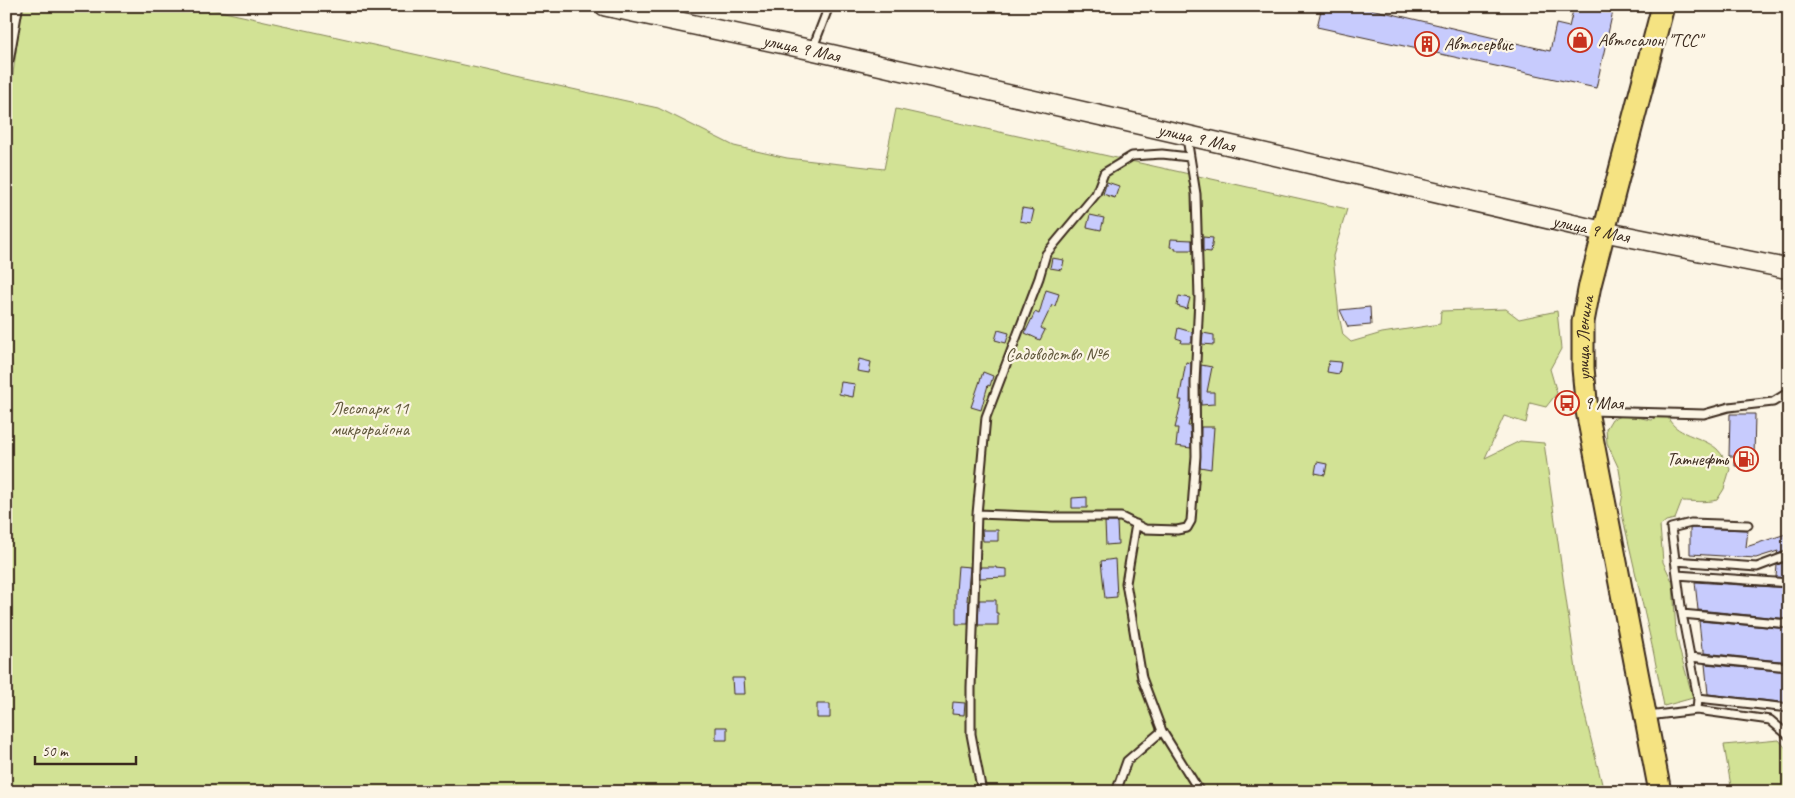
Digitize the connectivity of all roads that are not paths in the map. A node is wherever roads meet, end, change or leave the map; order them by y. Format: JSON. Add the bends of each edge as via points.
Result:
{"nodes":[{"id":1,"x":15,"y":6,"type":"edge"},
{"id":2,"x":605,"y":6,"type":"edge"},
{"id":3,"x":829,"y":6,"type":"edge"},
{"id":4,"x":1663,"y":6,"type":"edge"},
{"id":5,"x":812,"y":50,"type":"junction"},
{"id":6,"x":6,"y":58,"type":"edge"},
{"id":7,"x":1186,"y":135,"type":"junction"},
{"id":8,"x":1189,"y":157,"type":"junction"},
{"id":9,"x":1605,"y":232,"type":"junction"},
{"id":10,"x":1789,"y":269,"type":"edge"},
{"id":11,"x":1789,"y":392,"type":"edge"},
{"id":12,"x":1588,"y":411,"type":"junction"},
{"id":13,"x":977,"y":514,"type":"junction"},
{"id":14,"x":1136,"y":524,"type":"junction"},
{"id":15,"x":1748,"y":526,"type":"dead end"},
{"id":16,"x":1789,"y":555,"type":"edge"},
{"id":17,"x":1676,"y":560,"type":"junction"},
{"id":18,"x":1677,"y":575,"type":"junction"},
{"id":19,"x":1789,"y":583,"type":"edge"},
{"id":20,"x":1682,"y":614,"type":"junction"},
{"id":21,"x":1789,"y":624,"type":"edge"},
{"id":22,"x":1690,"y":657,"type":"junction"},
{"id":23,"x":1789,"y":667,"type":"edge"},
{"id":24,"x":1698,"y":698,"type":"junction"},
{"id":25,"x":1789,"y":708,"type":"edge"},
{"id":26,"x":1697,"y":710,"type":"junction"},
{"id":27,"x":1645,"y":716,"type":"junction"},
{"id":28,"x":1162,"y":731,"type":"junction"},
{"id":29,"x":1789,"y":736,"type":"edge"},
{"id":30,"x":982,"y":792,"type":"edge"},
{"id":31,"x":1116,"y":792,"type":"edge"},
{"id":32,"x":1200,"y":792,"type":"edge"},
{"id":33,"x":1660,"y":792,"type":"edge"}],
"edges":[{"from":1,"to":6,"type":"street"},
{"from":2,"to":5,"type":"main road","name":"улица 9 Мая"},
{"from":3,"to":5,"type":"lane"},
{"from":4,"to":9,"type":"main road","name":"улица Ленина"},
{"from":5,"to":7,"type":"main road","name":"улица 9 Мая"},
{"from":7,"to":8,"type":"lane"},
{"from":7,"to":9,"type":"main road","name":"улица 9 Мая"},
{"from":8,"to":13,"type":"lane","via":[[1162,154],[1132,156],[1104,172],[1096,194],[1046,254],[986,417]]},
{"from":8,"to":14,"type":"lane","via":[[1196,194],[1199,298],[1196,456],[1191,521],[1187,528],[1176,530],[1145,529]]},
{"from":9,"to":10,"type":"main road","name":"улица 9 Мая"},
{"from":9,"to":12,"type":"main road","name":"улица Ленина","via":[[1590,285],[1584,322],[1583,368]]},
{"from":11,"to":12,"type":"lane","via":[[1773,402],[1729,407],[1704,414]]},
{"from":12,"to":27,"type":"main road","name":"улица Ленина"},
{"from":13,"to":14,"type":"lane","via":[[1121,517]]},
{"from":13,"to":30,"type":"lane","via":[[971,734]]},
{"from":14,"to":28,"type":"lane","via":[[1126,583],[1142,678]]},
{"from":15,"to":17,"type":"lane","via":[[1691,523],[1671,528]]},
{"from":16,"to":17,"type":"lane","via":[[1757,567]]},
{"from":17,"to":18,"type":"lane"},
{"from":18,"to":19,"type":"lane"},
{"from":18,"to":20,"type":"lane"},
{"from":20,"to":21,"type":"lane"},
{"from":20,"to":22,"type":"lane"},
{"from":22,"to":23,"type":"lane"},
{"from":22,"to":24,"type":"lane"},
{"from":24,"to":25,"type":"lane"},
{"from":24,"to":26,"type":"lane"},
{"from":26,"to":27,"type":"lane"},
{"from":26,"to":29,"type":"lane","via":[[1770,720]]},
{"from":27,"to":33,"type":"main road","name":"улица Ленина"},
{"from":28,"to":31,"type":"lane","via":[[1127,761]]},
{"from":28,"to":32,"type":"lane"}]}
